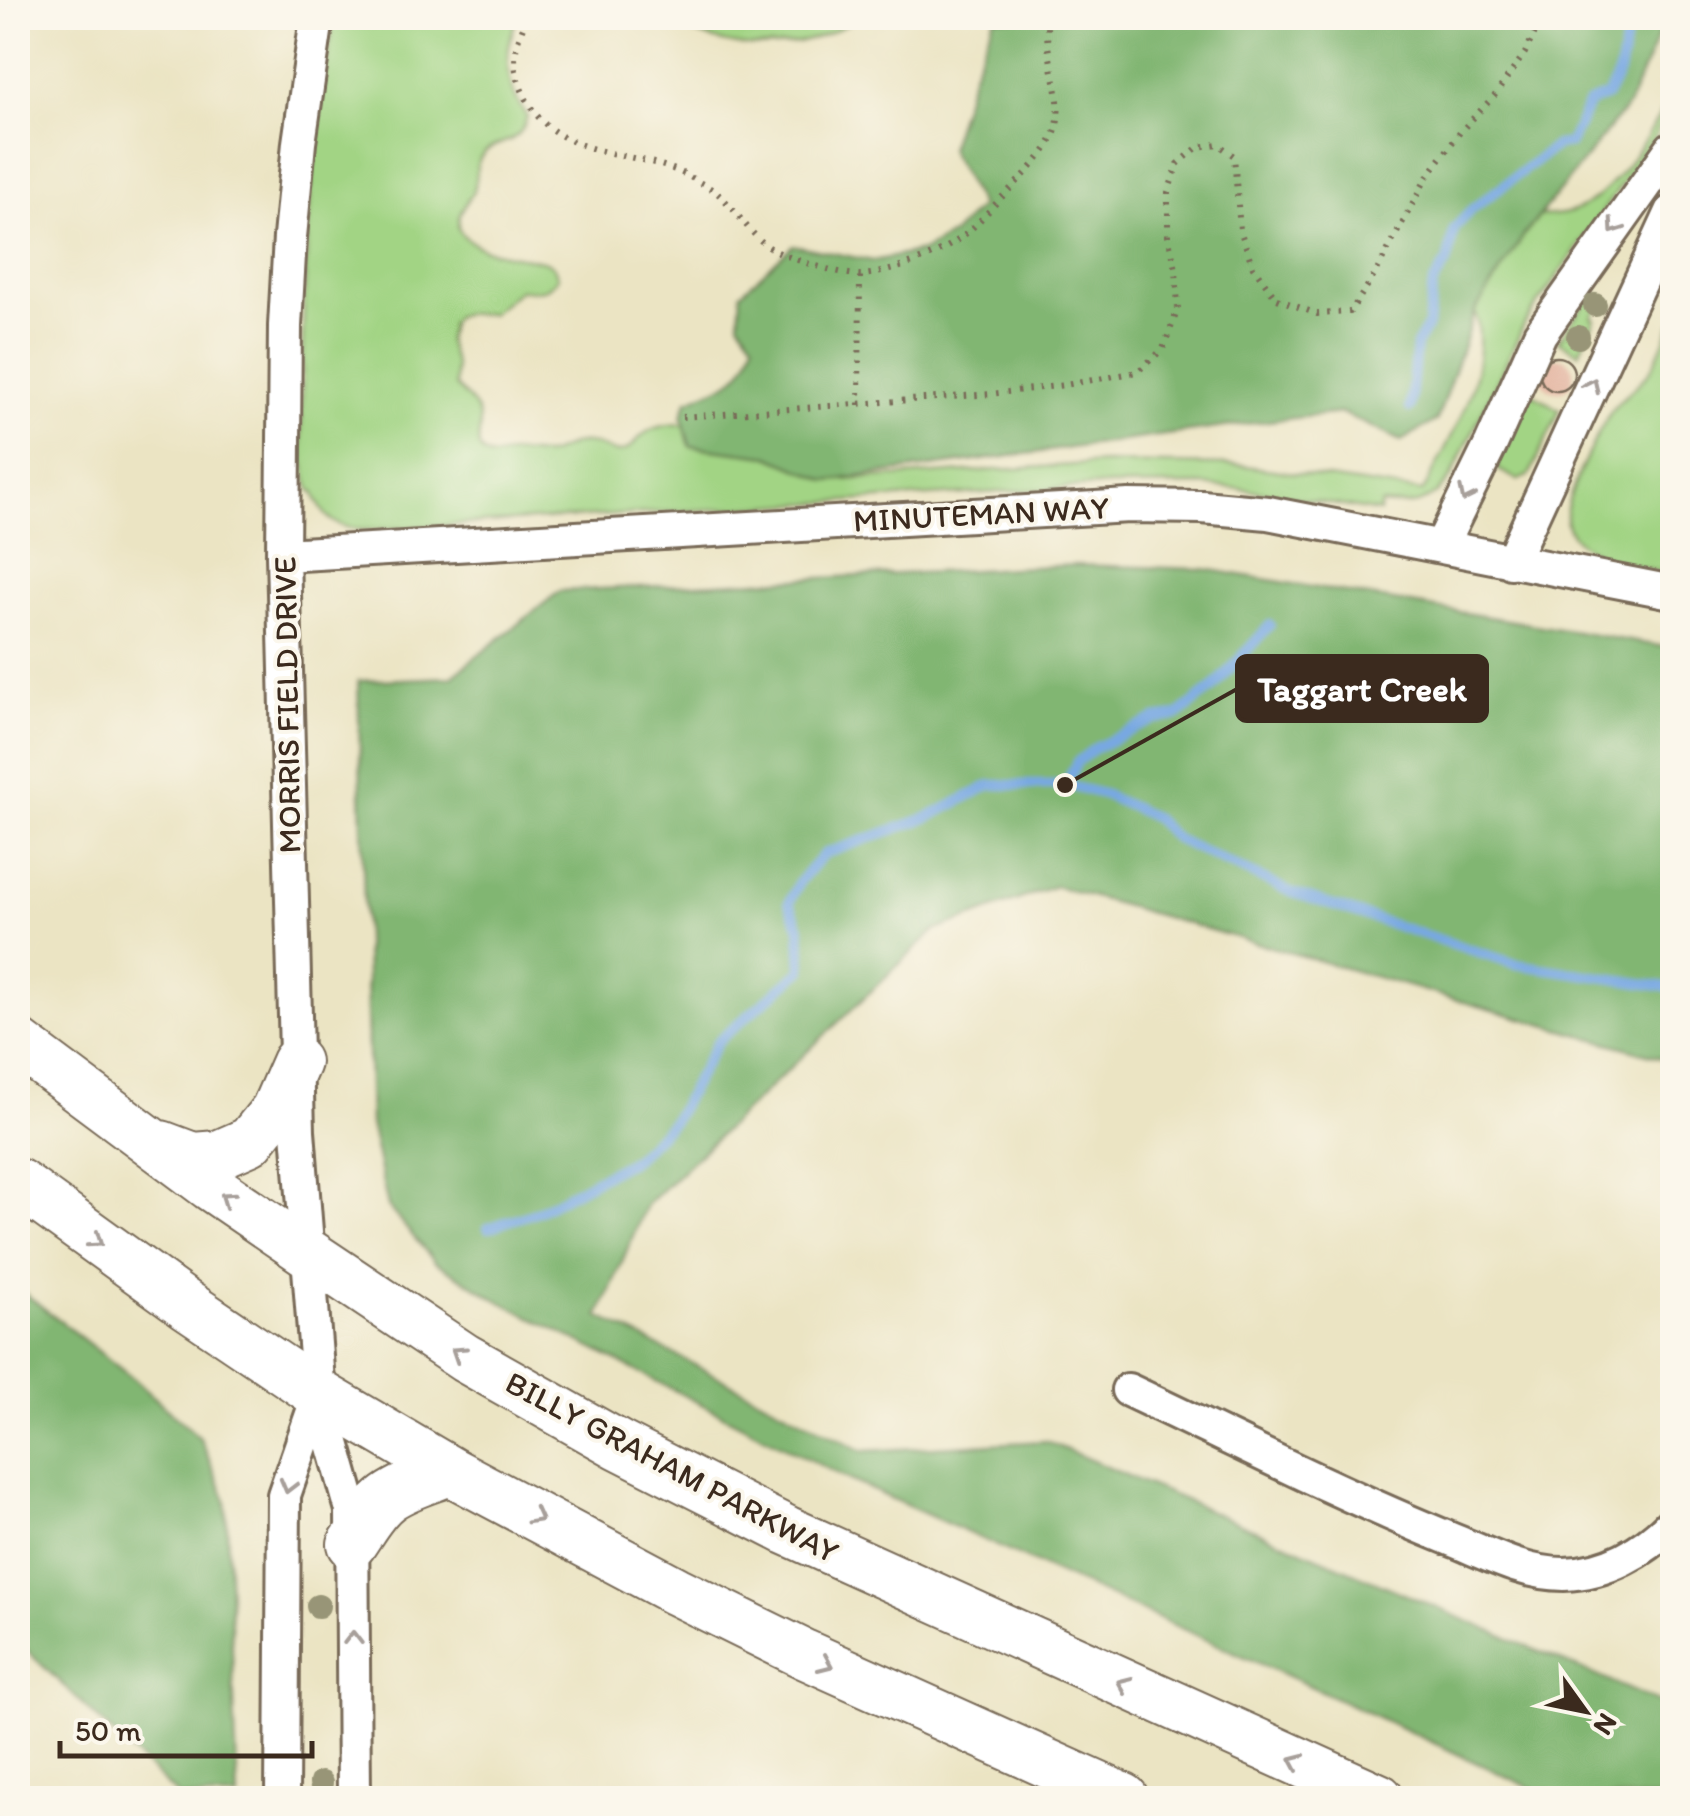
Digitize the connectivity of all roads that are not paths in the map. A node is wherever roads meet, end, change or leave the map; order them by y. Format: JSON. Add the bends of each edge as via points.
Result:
{"nodes":[{"id":1,"x":317,"y":18,"type":"edge"},
{"id":2,"x":1672,"y":148,"type":"edge"},
{"id":3,"x":1672,"y":212,"type":"edge"},
{"id":4,"x":1584,"y":271,"type":"junction"},
{"id":5,"x":1642,"y":280,"type":"junction"},
{"id":6,"x":1441,"y":546,"type":"junction"},
{"id":7,"x":284,"y":555,"type":"junction"},
{"id":8,"x":1512,"y":562,"type":"junction"},
{"id":9,"x":1672,"y":592,"type":"edge"},
{"id":10,"x":18,"y":1043,"type":"edge"},
{"id":11,"x":296,"y":1062,"type":"junction"},
{"id":12,"x":150,"y":1141,"type":"junction"},
{"id":13,"x":18,"y":1184,"type":"edge"},
{"id":14,"x":308,"y":1253,"type":"junction"},
{"id":15,"x":1128,"y":1390,"type":"dead end"},
{"id":16,"x":318,"y":1394,"type":"junction"},
{"id":17,"x":450,"y":1471,"type":"junction"},
{"id":18,"x":1672,"y":1523,"type":"edge"},
{"id":19,"x":352,"y":1544,"type":"junction"},
{"id":20,"x":282,"y":1798,"type":"edge"},
{"id":21,"x":354,"y":1798,"type":"edge"},
{"id":22,"x":1124,"y":1798,"type":"edge"},
{"id":23,"x":1378,"y":1798,"type":"edge"}],
"edges":[{"from":1,"to":7,"type":"street","name":"MORRIS FIELD DRIVE","via":[[290,237]]},
{"from":2,"to":4,"type":"street","one_way":true},
{"from":3,"to":5,"type":"street"},
{"from":4,"to":5,"type":"street"},
{"from":4,"to":6,"type":"street","one_way":true,"via":[[1540,334]]},
{"from":8,"to":5,"type":"street","one_way":true},
{"from":6,"to":7,"type":"street","name":"MINUTEMAN WAY","via":[[1268,513],[1129,506]]},
{"from":6,"to":8,"type":"street","name":"MINUTEMAN WAY"},
{"from":7,"to":11,"type":"street","name":"MORRIS FIELD DRIVE"},
{"from":8,"to":9,"type":"street","name":"MINUTEMAN WAY"},
{"from":10,"to":12,"type":"highway","name":"BILLY GRAHAM PARKWAY"},
{"from":11,"to":12,"type":"highway","via":[[275,1110],[250,1142],[193,1157]]},
{"from":11,"to":14,"type":"street","name":"MORRIS FIELD DRIVE"},
{"from":14,"to":12,"type":"highway","name":"BILLY GRAHAM PARKWAY","one_way":true},
{"from":13,"to":16,"type":"highway","one_way":true},
{"from":14,"to":16,"type":"street","name":"MORRIS FIELD DRIVE"},
{"from":23,"to":14,"type":"highway","name":"BILLY GRAHAM PARKWAY","one_way":true,"via":[[786,1530],[465,1358]]},
{"from":15,"to":18,"type":"street","via":[[1404,1520],[1527,1570],[1566,1574],[1605,1567],[1656,1540]]},
{"from":16,"to":17,"type":"highway"},
{"from":16,"to":19,"type":"street","name":"MORRIS FIELD DRIVE","via":[[352,1510]]},
{"from":16,"to":20,"type":"street","name":"MORRIS FIELD DRIVE","one_way":true,"via":[[284,1495]]},
{"from":17,"to":19,"type":"highway","via":[[386,1498]]},
{"from":17,"to":22,"type":"highway","one_way":true,"via":[[804,1654]]},
{"from":21,"to":19,"type":"street","name":"MORRIS FIELD DRIVE","one_way":true}]}
